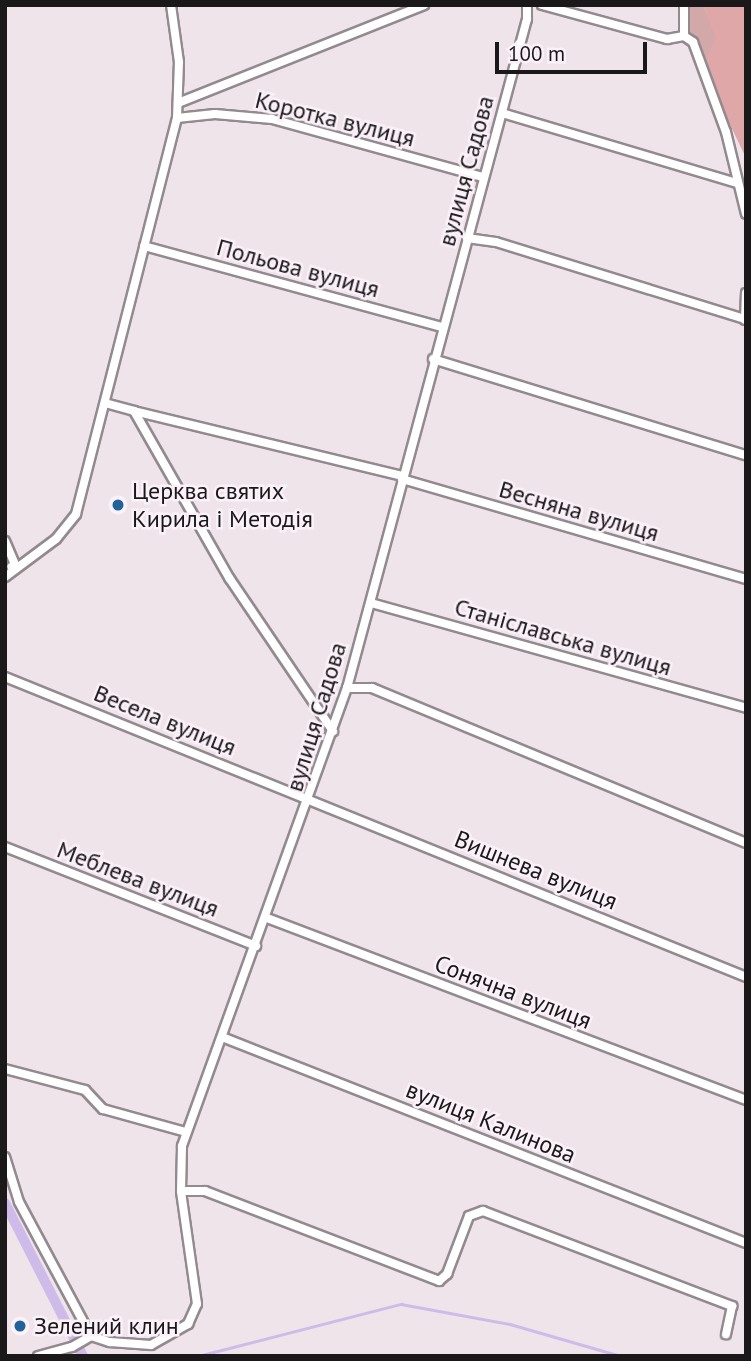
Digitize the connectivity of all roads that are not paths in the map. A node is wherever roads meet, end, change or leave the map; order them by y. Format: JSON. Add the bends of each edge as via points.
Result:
{"nodes":[{"id":1,"x":171,"y":5,"type":"edge"},
{"id":2,"x":424,"y":5,"type":"edge"},
{"id":3,"x":527,"y":5,"type":"edge"},
{"id":4,"x":542,"y":5,"type":"edge"},
{"id":5,"x":684,"y":5,"type":"edge"},
{"id":6,"x":684,"y":36,"type":"junction"},
{"id":7,"x":178,"y":103,"type":"junction"},
{"id":8,"x":502,"y":113,"type":"junction"},
{"id":9,"x":177,"y":118,"type":"junction"},
{"id":10,"x":482,"y":177,"type":"junction"},
{"id":11,"x":737,"y":183,"type":"junction"},
{"id":12,"x":746,"y":214,"type":"edge"},
{"id":13,"x":467,"y":238,"type":"junction"},
{"id":14,"x":144,"y":246,"type":"junction"},
{"id":15,"x":746,"y":293,"type":"edge"},
{"id":16,"x":744,"y":319,"type":"edge"},
{"id":17,"x":442,"y":327,"type":"junction"},
{"id":18,"x":433,"y":359,"type":"junction"},
{"id":19,"x":105,"y":403,"type":"junction"},
{"id":20,"x":134,"y":411,"type":"junction"},
{"id":21,"x":746,"y":454,"type":"edge"},
{"id":22,"x":402,"y":478,"type":"junction"},
{"id":23,"x":5,"y":541,"type":"edge"},
{"id":24,"x":15,"y":565,"type":"junction"},
{"id":25,"x":5,"y":569,"type":"edge"},
{"id":26,"x":5,"y":577,"type":"edge"},
{"id":27,"x":746,"y":579,"type":"edge"},
{"id":28,"x":371,"y":603,"type":"junction"},
{"id":29,"x":5,"y":677,"type":"edge"},
{"id":30,"x":348,"y":688,"type":"junction"},
{"id":31,"x":746,"y":708,"type":"edge"},
{"id":32,"x":334,"y":731,"type":"junction"},
{"id":33,"x":311,"y":799,"type":"junction"},
{"id":34,"x":746,"y":843,"type":"edge"},
{"id":35,"x":5,"y":847,"type":"edge"},
{"id":36,"x":267,"y":918,"type":"junction"},
{"id":37,"x":256,"y":946,"type":"junction"},
{"id":38,"x":746,"y":977,"type":"edge"},
{"id":39,"x":222,"y":1037,"type":"junction"},
{"id":40,"x":5,"y":1069,"type":"edge"},
{"id":41,"x":746,"y":1101,"type":"edge"},
{"id":42,"x":186,"y":1132,"type":"junction"},
{"id":43,"x":5,"y":1157,"type":"edge"},
{"id":44,"x":181,"y":1191,"type":"junction"},
{"id":45,"x":746,"y":1243,"type":"edge"},
{"id":46,"x":726,"y":1334,"type":"dead end"},
{"id":47,"x":88,"y":1338,"type":"junction"},
{"id":48,"x":38,"y":1356,"type":"edge"}],
"edges":[{"from":1,"to":7,"type":"street"},
{"from":2,"to":7,"type":"street"},
{"from":3,"to":8,"type":"street","name":"вулиця Садова"},
{"from":4,"to":6,"type":"street","via":[[667,39]]},
{"from":5,"to":6,"type":"street"},
{"from":6,"to":11,"type":"street","via":[[693,42],[704,68]]},
{"from":7,"to":9,"type":"street"},
{"from":8,"to":10,"type":"street","name":"вулиця Садова"},
{"from":8,"to":11,"type":"street"},
{"from":9,"to":10,"type":"street","name":"Коротка вулиця","via":[[215,114],[272,119]]},
{"from":9,"to":14,"type":"street"},
{"from":10,"to":13,"type":"street","name":"вулиця Садова"},
{"from":11,"to":12,"type":"street"},
{"from":13,"to":16,"type":"street","via":[[496,242]]},
{"from":13,"to":17,"type":"street","name":"вулиця Садова"},
{"from":14,"to":17,"type":"street","name":"Польова вулиця"},
{"from":14,"to":19,"type":"street"},
{"from":15,"to":16,"type":"street"},
{"from":17,"to":18,"type":"street","name":"вулиця Садова"},
{"from":18,"to":21,"type":"street"},
{"from":18,"to":22,"type":"street","name":"вулиця Садова"},
{"from":19,"to":20,"type":"street","name":"Весняна вулиця"},
{"from":19,"to":24,"type":"street","via":[[76,514],[56,539]]},
{"from":20,"to":22,"type":"street","name":"Весняна вулиця"},
{"from":20,"to":32,"type":"street","via":[[229,579]]},
{"from":22,"to":27,"type":"street","name":"Весняна вулиця"},
{"from":22,"to":28,"type":"street","name":"вулиця Садова"},
{"from":23,"to":24,"type":"street"},
{"from":24,"to":25,"type":"street"},
{"from":24,"to":26,"type":"street"},
{"from":28,"to":30,"type":"street","name":"вулиця Садова"},
{"from":28,"to":31,"type":"street","name":"Станіславська вулиця"},
{"from":29,"to":33,"type":"street","name":"Весела вулиця"},
{"from":30,"to":32,"type":"street","name":"вулиця Садова"},
{"from":30,"to":34,"type":"street","via":[[372,688]]},
{"from":32,"to":33,"type":"street","name":"вулиця Садова"},
{"from":33,"to":36,"type":"street","name":"вулиця Садова"},
{"from":33,"to":38,"type":"street","name":"Вишнева вулиця"},
{"from":35,"to":37,"type":"street","name":"Меблева вулиця"},
{"from":36,"to":37,"type":"street","name":"вулиця Садова"},
{"from":36,"to":41,"type":"street","name":"Сонячна вулиця"},
{"from":37,"to":39,"type":"street","name":"вулиця Садова"},
{"from":39,"to":42,"type":"street","name":"вулиця Садова"},
{"from":39,"to":45,"type":"street","name":"вулиця Калинова"},
{"from":40,"to":42,"type":"street","via":[[85,1090],[103,1109]]},
{"from":42,"to":44,"type":"street","name":"вулиця Садова","via":[[179,1167]]},
{"from":43,"to":47,"type":"street","via":[[29,1222]]},
{"from":44,"to":46,"type":"street","via":[[205,1191],[439,1281],[447,1274],[469,1216],[484,1212],[732,1306]]},
{"from":44,"to":47,"type":"street","name":"вулиця Садова","via":[[198,1291],[188,1324],[152,1345]]},
{"from":47,"to":48,"type":"street"}]}
